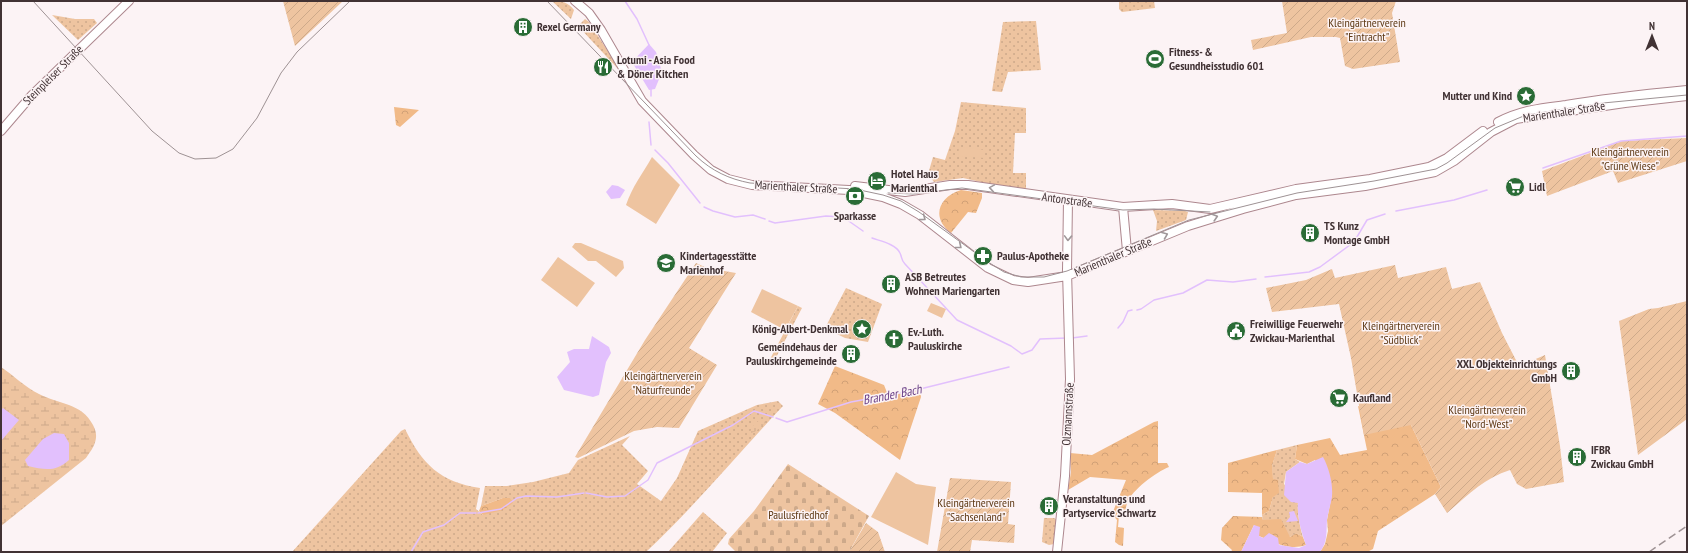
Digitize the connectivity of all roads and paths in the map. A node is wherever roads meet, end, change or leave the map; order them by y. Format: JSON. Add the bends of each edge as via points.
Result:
{"nodes":[{"id":1,"x":129,"y":1,"type":"edge"},
{"id":2,"x":575,"y":1,"type":"edge"},
{"id":3,"x":607,"y":40,"type":"junction"},
{"id":4,"x":1687,"y":90,"type":"edge"},
{"id":5,"x":1687,"y":96,"type":"edge"},
{"id":6,"x":1,"y":131,"type":"edge"},
{"id":7,"x":892,"y":191,"type":"joint"},
{"id":8,"x":905,"y":192,"type":"junction"},
{"id":9,"x":1068,"y":200,"type":"junction"},
{"id":10,"x":1242,"y":203,"type":"joint"},
{"id":11,"x":901,"y":204,"type":"junction"},
{"id":12,"x":1123,"y":207,"type":"junction"},
{"id":13,"x":1127,"y":251,"type":"junction"},
{"id":14,"x":1067,"y":276,"type":"junction"},
{"id":15,"x":1057,"y":552,"type":"edge"}],
"edges":[{"from":1,"to":6,"type":"main road","name":"Steinpleiser Straße","via":[[32,95]]},
{"from":2,"to":3,"type":"main road","name":"Marienthaler Straße","via":[[589,12]]},
{"from":3,"to":7,"type":"main road","name":"Marienthaler Straße","via":[[648,101],[695,150],[722,171],[754,180],[853,185]]},
{"from":3,"to":11,"type":"main road","name":"Marienthaler Straße","via":[[642,101],[694,156],[715,173],[752,185],[858,191]]},
{"from":4,"to":10,"type":"main road","name":"Marienthaler Straße","via":[[1522,111],[1495,123],[1447,158],[1429,167],[1370,179],[1296,189]]},
{"from":13,"to":5,"type":"main road","name":"Marienthaler Straße","one_way":true,"via":[[1188,226],[1296,195],[1365,186],[1435,172],[1454,162],[1491,132],[1526,116]]},
{"from":7,"to":8,"type":"main road","name":"Antonstraße"},
{"from":9,"to":8,"type":"main road","name":"Antonstraße","one_way":true,"via":[[968,185]]},
{"from":8,"to":11,"type":"main road","via":[[901,196]]},
{"from":9,"to":12,"type":"main road","name":"Antonstraße"},
{"from":9,"to":14,"type":"main road","name":"Olzmannstraße","one_way":true},
{"from":10,"to":12,"type":"main road","name":"Antonstraße","via":[[1210,209],[1172,204]]},
{"from":11,"to":14,"type":"main road","name":"Marienthaler Straße","one_way":true,"via":[[944,232],[988,268],[1013,280],[1037,282]]},
{"from":12,"to":13,"type":"main road"},
{"from":13,"to":14,"type":"main road","name":"Marienthaler Straße"},
{"from":14,"to":15,"type":"main road","name":"Olzmannstraße","via":[[1070,379],[1065,479]]}]}
